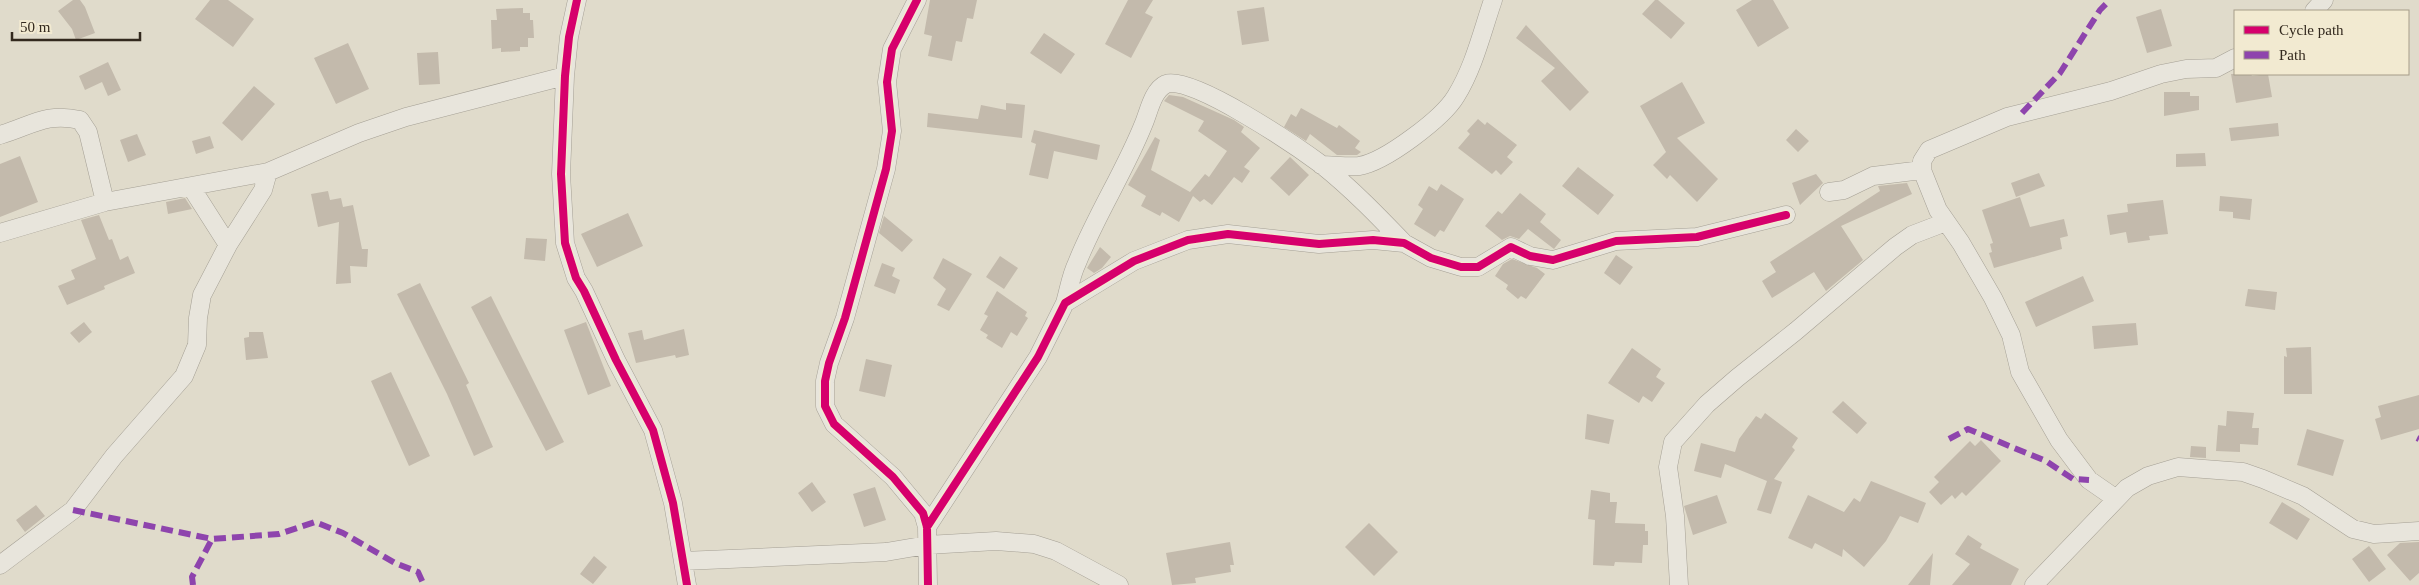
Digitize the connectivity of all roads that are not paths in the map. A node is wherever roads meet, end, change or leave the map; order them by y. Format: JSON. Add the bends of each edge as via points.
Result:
{"nodes":[{"id":1,"x":577,"y":0,"type":"edge"},
{"id":2,"x":918,"y":0,"type":"edge"},
{"id":3,"x":1492,"y":0,"type":"edge"},
{"id":4,"x":2324,"y":0,"type":"edge"},
{"id":5,"x":2315,"y":10,"type":"edge"},
{"id":6,"x":2234,"y":59,"type":"edge"},
{"id":7,"x":565,"y":76,"type":"junction"},
{"id":8,"x":0,"y":135,"type":"edge"},
{"id":9,"x":1321,"y":165,"type":"junction"},
{"id":10,"x":1922,"y":170,"type":"junction"},
{"id":11,"x":268,"y":172,"type":"junction"},
{"id":12,"x":191,"y":187,"type":"junction"},
{"id":13,"x":1829,"y":192,"type":"dead end"},
{"id":14,"x":105,"y":202,"type":"junction"},
{"id":15,"x":1786,"y":215,"type":"dead end"},
{"id":16,"x":1946,"y":222,"type":"junction"},
{"id":17,"x":0,"y":233,"type":"edge"},
{"id":18,"x":1404,"y":243,"type":"junction"},
{"id":19,"x":228,"y":245,"type":"junction"},
{"id":20,"x":1065,"y":302,"type":"junction"},
{"id":21,"x":2115,"y":498,"type":"junction"},
{"id":22,"x":927,"y":527,"type":"junction"},
{"id":23,"x":2419,"y":531,"type":"edge"},
{"id":24,"x":927,"y":545,"type":"junction"},
{"id":25,"x":683,"y":561,"type":"junction"},
{"id":26,"x":0,"y":565,"type":"edge"},
{"id":27,"x":687,"y":585,"type":"edge"},
{"id":28,"x":928,"y":585,"type":"edge"},
{"id":29,"x":1119,"y":585,"type":"edge"},
{"id":30,"x":1679,"y":585,"type":"edge"},
{"id":31,"x":2034,"y":585,"type":"edge"}],
"edges":[{"from":1,"to":7,"type":"street"},
{"from":2,"to":22,"type":"street","via":[[892,48],[887,82],[892,131],[886,169],[845,318],[829,363],[825,406],[834,424],[906,492],[923,513]]},
{"from":3,"to":9,"type":"street","via":[[1456,98],[1405,143],[1378,161],[1358,166]]},
{"from":4,"to":5,"type":"street"},
{"from":6,"to":10,"type":"street","via":[[2216,68],[2161,74],[2111,91],[2007,117],[1929,150],[1922,162]]},
{"from":7,"to":11,"type":"street","via":[[406,117]]},
{"from":7,"to":25,"type":"street","via":[[561,174],[569,261],[654,430]]},
{"from":8,"to":14,"type":"street","via":[[62,115],[80,120],[88,132]]},
{"from":9,"to":18,"type":"street","via":[[1370,206]]},
{"from":9,"to":20,"type":"street","via":[[1260,124],[1200,91],[1179,83],[1167,84],[1158,90],[1076,264]]},
{"from":10,"to":13,"type":"street","via":[[1873,176],[1844,190]]},
{"from":10,"to":16,"type":"street"},
{"from":11,"to":12,"type":"street"},
{"from":11,"to":19,"type":"street","via":[[264,190]]},
{"from":12,"to":14,"type":"street"},
{"from":12,"to":19,"type":"street"},
{"from":14,"to":17,"type":"street"},
{"from":15,"to":18,"type":"street","via":[[1697,237],[1616,241],[1553,260],[1530,256],[1511,247],[1478,267],[1461,267],[1431,258]]},
{"from":16,"to":21,"type":"street","via":[[1993,298],[2011,335],[2020,372],[2059,440],[2089,480]]},
{"from":16,"to":30,"type":"street","via":[[1912,235],[1895,247],[1737,378],[1691,420],[1673,442],[1668,467]]},
{"from":18,"to":20,"type":"street","via":[[1373,240],[1319,244],[1228,234],[1188,240],[1134,261]]},
{"from":19,"to":26,"type":"street","via":[[202,295],[197,345],[184,376],[114,456],[73,510]]},
{"from":20,"to":22,"type":"street","via":[[1038,357]]},
{"from":21,"to":23,"type":"street","via":[[2148,476],[2171,469],[2243,472],[2303,496],[2354,529],[2374,534]]},
{"from":21,"to":31,"type":"street"},
{"from":22,"to":24,"type":"street"},
{"from":24,"to":25,"type":"street","via":[[886,552]]},
{"from":24,"to":28,"type":"street"},
{"from":24,"to":29,"type":"street","via":[[996,541],[1034,544],[1056,551]]},
{"from":25,"to":27,"type":"street"}]}
